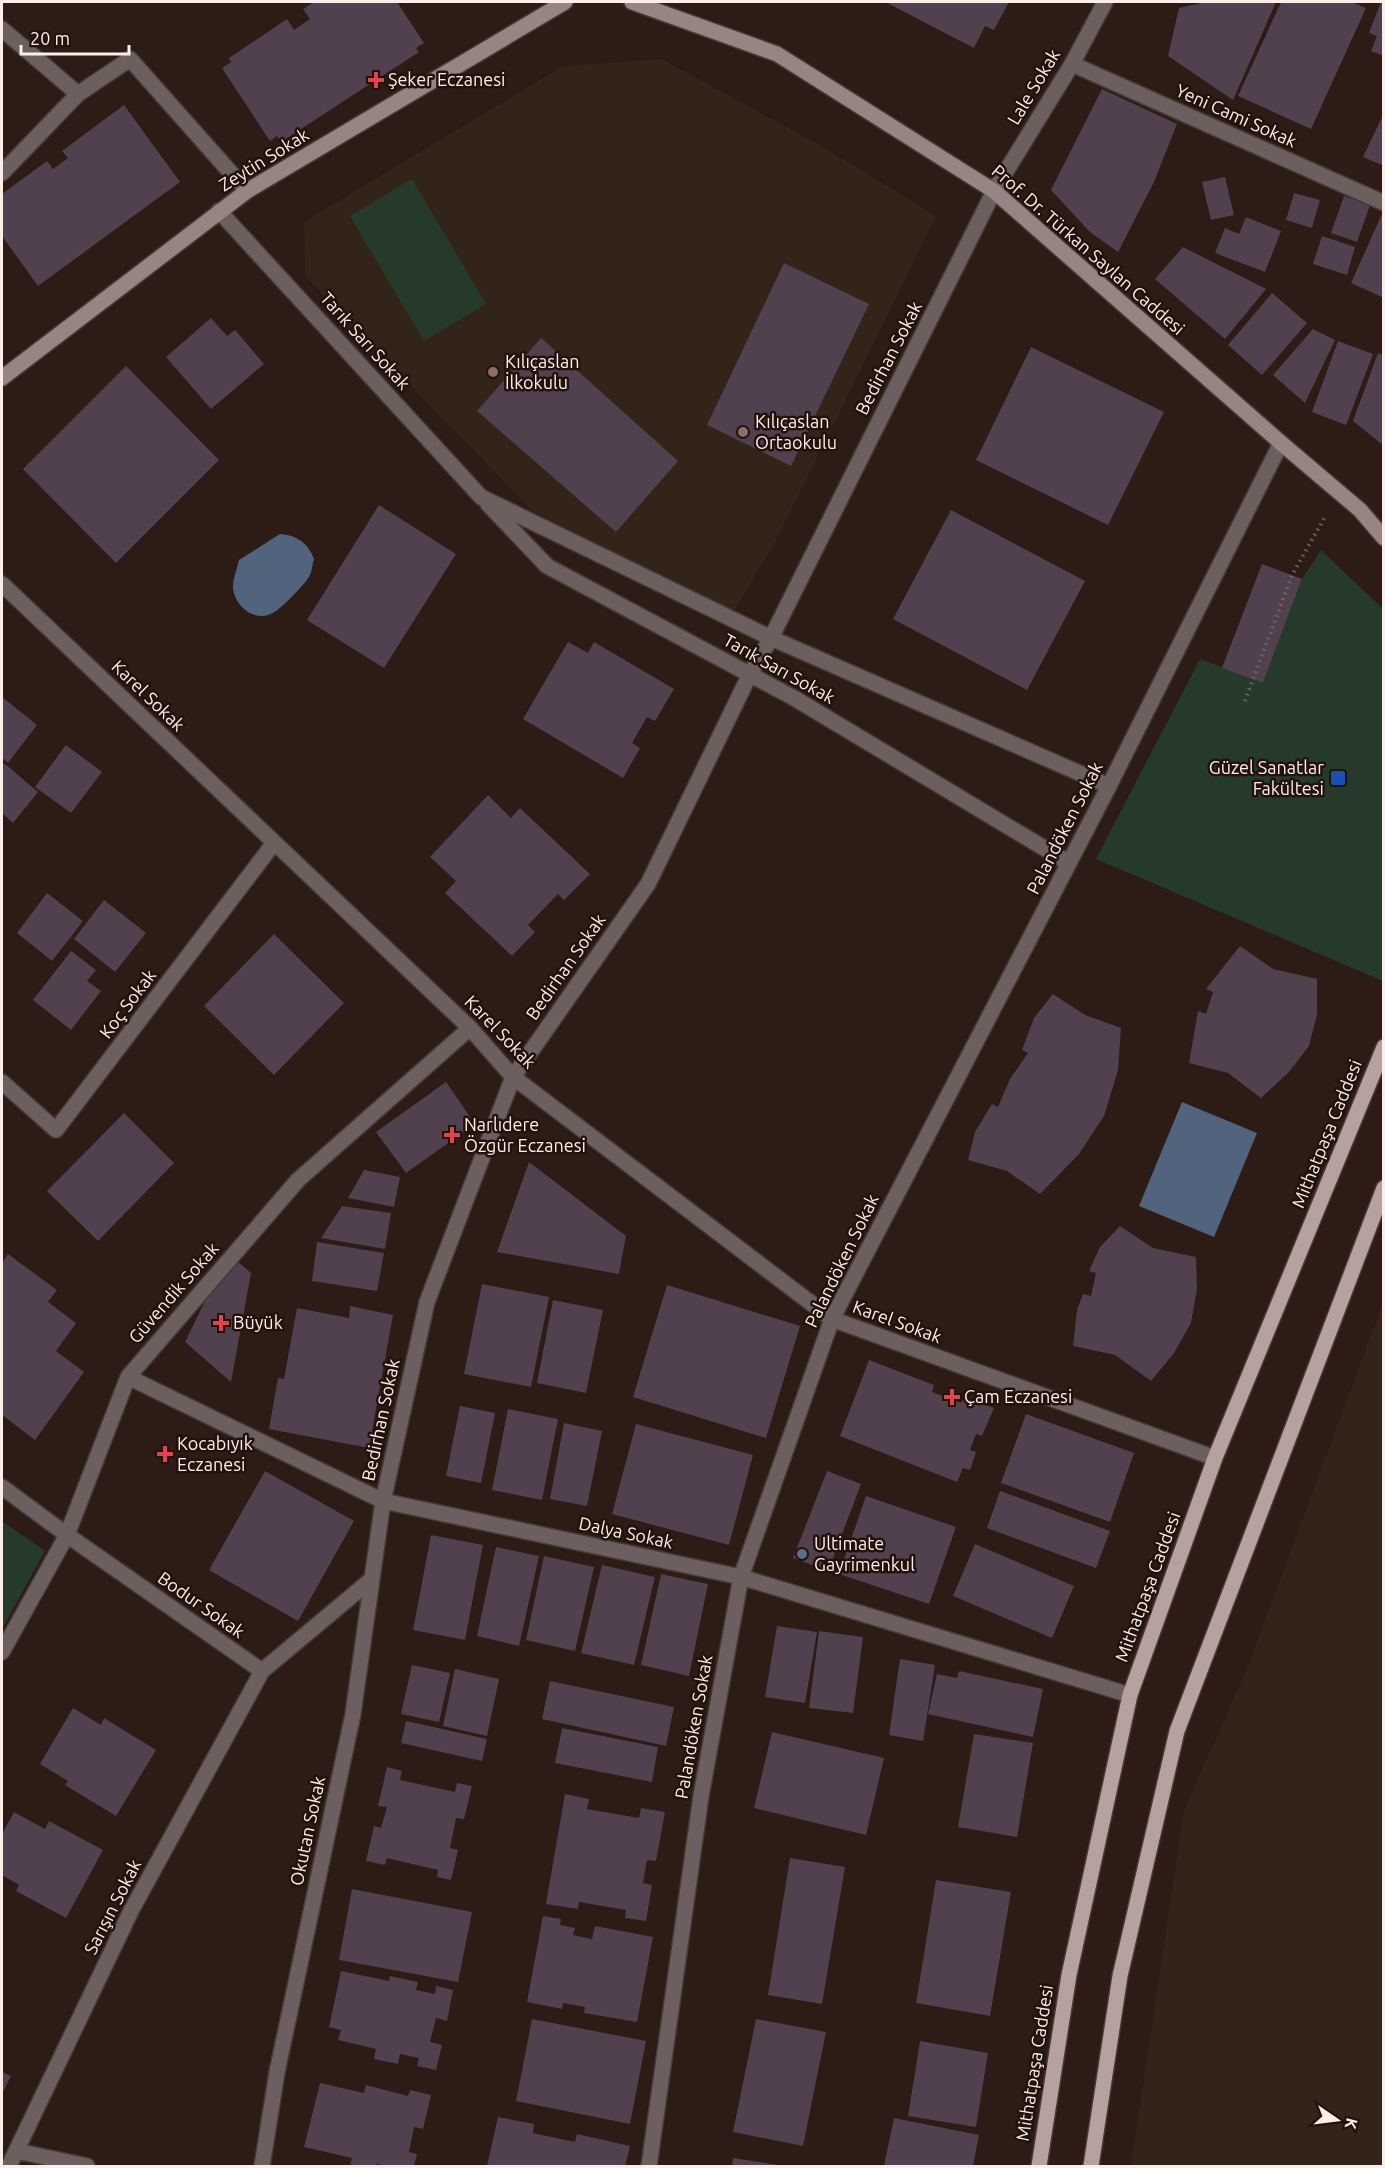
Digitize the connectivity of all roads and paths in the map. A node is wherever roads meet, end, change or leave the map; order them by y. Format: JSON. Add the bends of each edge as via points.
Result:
{"nodes":[{"id":1,"x":565,"y":2,"type":"edge"},
{"id":2,"x":632,"y":2,"type":"edge"},
{"id":3,"x":1105,"y":2,"type":"edge"},
{"id":4,"x":2,"y":29,"type":"edge"},
{"id":5,"x":1072,"y":64,"type":"junction"},
{"id":6,"x":78,"y":93,"type":"junction"},
{"id":7,"x":2,"y":173,"type":"edge"},
{"id":8,"x":994,"y":191,"type":"junction"},
{"id":9,"x":247,"y":192,"type":"junction"},
{"id":10,"x":1383,"y":203,"type":"edge"},
{"id":11,"x":219,"y":211,"type":"junction"},
{"id":12,"x":2,"y":378,"type":"edge"},
{"id":13,"x":1281,"y":443,"type":"junction"},
{"id":14,"x":1338,"y":493,"type":"junction"},
{"id":15,"x":481,"y":497,"type":"junction"},
{"id":16,"x":1360,"y":510,"type":"junction"},
{"id":17,"x":1383,"y":521,"type":"edge"},
{"id":18,"x":1383,"y":538,"type":"edge"},
{"id":19,"x":2,"y":584,"type":"edge"},
{"id":20,"x":771,"y":638,"type":"junction"},
{"id":21,"x":750,"y":674,"type":"junction"},
{"id":22,"x":1245,"y":701,"type":"dead end"},
{"id":23,"x":1109,"y":786,"type":"junction"},
{"id":24,"x":274,"y":843,"type":"junction"},
{"id":25,"x":1069,"y":863,"type":"junction"},
{"id":26,"x":470,"y":1028,"type":"junction"},
{"id":27,"x":1383,"y":1047,"type":"edge"},
{"id":28,"x":513,"y":1077,"type":"junction"},
{"id":29,"x":2,"y":1082,"type":"edge"},
{"id":30,"x":1383,"y":1188,"type":"edge"},
{"id":31,"x":832,"y":1320,"type":"junction"},
{"id":32,"x":128,"y":1377,"type":"junction"},
{"id":33,"x":1215,"y":1458,"type":"junction"},
{"id":34,"x":2,"y":1487,"type":"edge"},
{"id":35,"x":383,"y":1501,"type":"junction"},
{"id":36,"x":67,"y":1535,"type":"junction"},
{"id":37,"x":741,"y":1577,"type":"junction"},
{"id":38,"x":372,"y":1579,"type":"junction"},
{"id":39,"x":2,"y":1652,"type":"edge"},
{"id":40,"x":262,"y":1671,"type":"junction"},
{"id":41,"x":1130,"y":1695,"type":"junction"},
{"id":42,"x":17,"y":2151,"type":"junction"},
{"id":43,"x":9,"y":2166,"type":"edge"},
{"id":44,"x":87,"y":2166,"type":"edge"},
{"id":45,"x":262,"y":2166,"type":"edge"},
{"id":46,"x":649,"y":2166,"type":"edge"},
{"id":47,"x":1039,"y":2166,"type":"edge"},
{"id":48,"x":1091,"y":2166,"type":"edge"}],
"edges":[{"from":1,"to":9,"type":"street","name":"Zeytin Sokak"},
{"from":2,"to":8,"type":"street","name":"Prof. Dr. Türkan Saylan Caddesi","via":[[777,54]]},
{"from":3,"to":5,"type":"street","name":"Lale Sokak"},
{"from":4,"to":6,"type":"street"},
{"from":5,"to":8,"type":"street","name":"Lale Sokak"},
{"from":5,"to":10,"type":"street","name":"Yeni Cami Sokak"},
{"from":6,"to":7,"type":"street"},
{"from":6,"to":9,"type":"street","via":[[130,59]]},
{"from":8,"to":13,"type":"street","name":"Prof. Dr. Türkan Saylan Caddesi"},
{"from":8,"to":20,"type":"street","name":"Bedirhan Sokak"},
{"from":9,"to":11,"type":"street","name":"Zeytin Sokak"},
{"from":11,"to":12,"type":"street","name":"Zeytin Sokak"},
{"from":11,"to":15,"type":"street","name":"Tarık Sarı Sokak"},
{"from":13,"to":14,"type":"street","name":"Prof. Dr. Türkan Saylan Caddesi"},
{"from":13,"to":23,"type":"street","name":"Palandöken Sokak"},
{"from":14,"to":16,"type":"street","name":"Prof. Dr. Türkan Saylan Caddesi"},
{"from":14,"to":22,"type":"path","via":[[1292,574]]},
{"from":15,"to":20,"type":"street","name":"Tarık Sarı Sokak"},
{"from":15,"to":21,"type":"street","name":"Tarık Sarı Sokak","via":[[547,566]]},
{"from":16,"to":17,"type":"street","name":"Prof. Dr. Türkan Saylan Caddesi"},
{"from":16,"to":18,"type":"street","name":"Prof. Dr. Türkan Saylan Caddesi"},
{"from":19,"to":24,"type":"street","name":"Karel Sokak"},
{"from":20,"to":21,"type":"street","name":"Bedirhan Sokak"},
{"from":20,"to":23,"type":"street","name":"Tarık Sarı Sokak"},
{"from":21,"to":25,"type":"street","name":"Tarık Sarı Sokak"},
{"from":21,"to":28,"type":"street","name":"Bedirhan Sokak","via":[[648,884]]},
{"from":23,"to":25,"type":"street","name":"Palandöken Sokak"},
{"from":24,"to":26,"type":"street","name":"Karel Sokak"},
{"from":24,"to":29,"type":"street","name":"Koç Sokak","via":[[56,1130]]},
{"from":25,"to":31,"type":"street","name":"Palandöken Sokak"},
{"from":26,"to":28,"type":"street","name":"Karel Sokak"},
{"from":26,"to":32,"type":"street","name":"Güvendik Sokak","via":[[298,1180]]},
{"from":27,"to":33,"type":"main road","name":"Mithatpaşa Caddesi"},
{"from":28,"to":31,"type":"street","name":"Karel Sokak"},
{"from":28,"to":35,"type":"street","name":"Bedirhan Sokak","via":[[427,1302]]},
{"from":30,"to":48,"type":"main road","via":[[1177,1731],[1120,1976]]},
{"from":31,"to":33,"type":"street","name":"Karel Sokak"},
{"from":31,"to":37,"type":"street","name":"Palandöken Sokak"},
{"from":32,"to":35,"type":"street","name":"Dalya Sokak"},
{"from":32,"to":36,"type":"street","name":"Güvendik Sokak"},
{"from":33,"to":41,"type":"main road","name":"Mithatpaşa Caddesi"},
{"from":34,"to":36,"type":"street","name":"Bodur Sokak"},
{"from":35,"to":37,"type":"street","name":"Dalya Sokak"},
{"from":35,"to":38,"type":"street","name":"Okutan Sokak"},
{"from":36,"to":39,"type":"street","name":"Güvendik Sokak"},
{"from":36,"to":40,"type":"street","name":"Bodur Sokak"},
{"from":37,"to":41,"type":"street","name":"Dalya Sokak"},
{"from":37,"to":46,"type":"street","name":"Palandöken Sokak","via":[[701,1796]]},
{"from":38,"to":40,"type":"street"},
{"from":38,"to":45,"type":"street","name":"Okutan Sokak","via":[[353,1714],[277,2072]]},
{"from":40,"to":42,"type":"street","name":"Sarışın Sokak","via":[[131,1911]]},
{"from":41,"to":47,"type":"main road","name":"Mithatpaşa Caddesi","via":[[1069,1975]]},
{"from":42,"to":43,"type":"street","name":"Sarışın Sokak"},
{"from":42,"to":44,"type":"street"}]}
